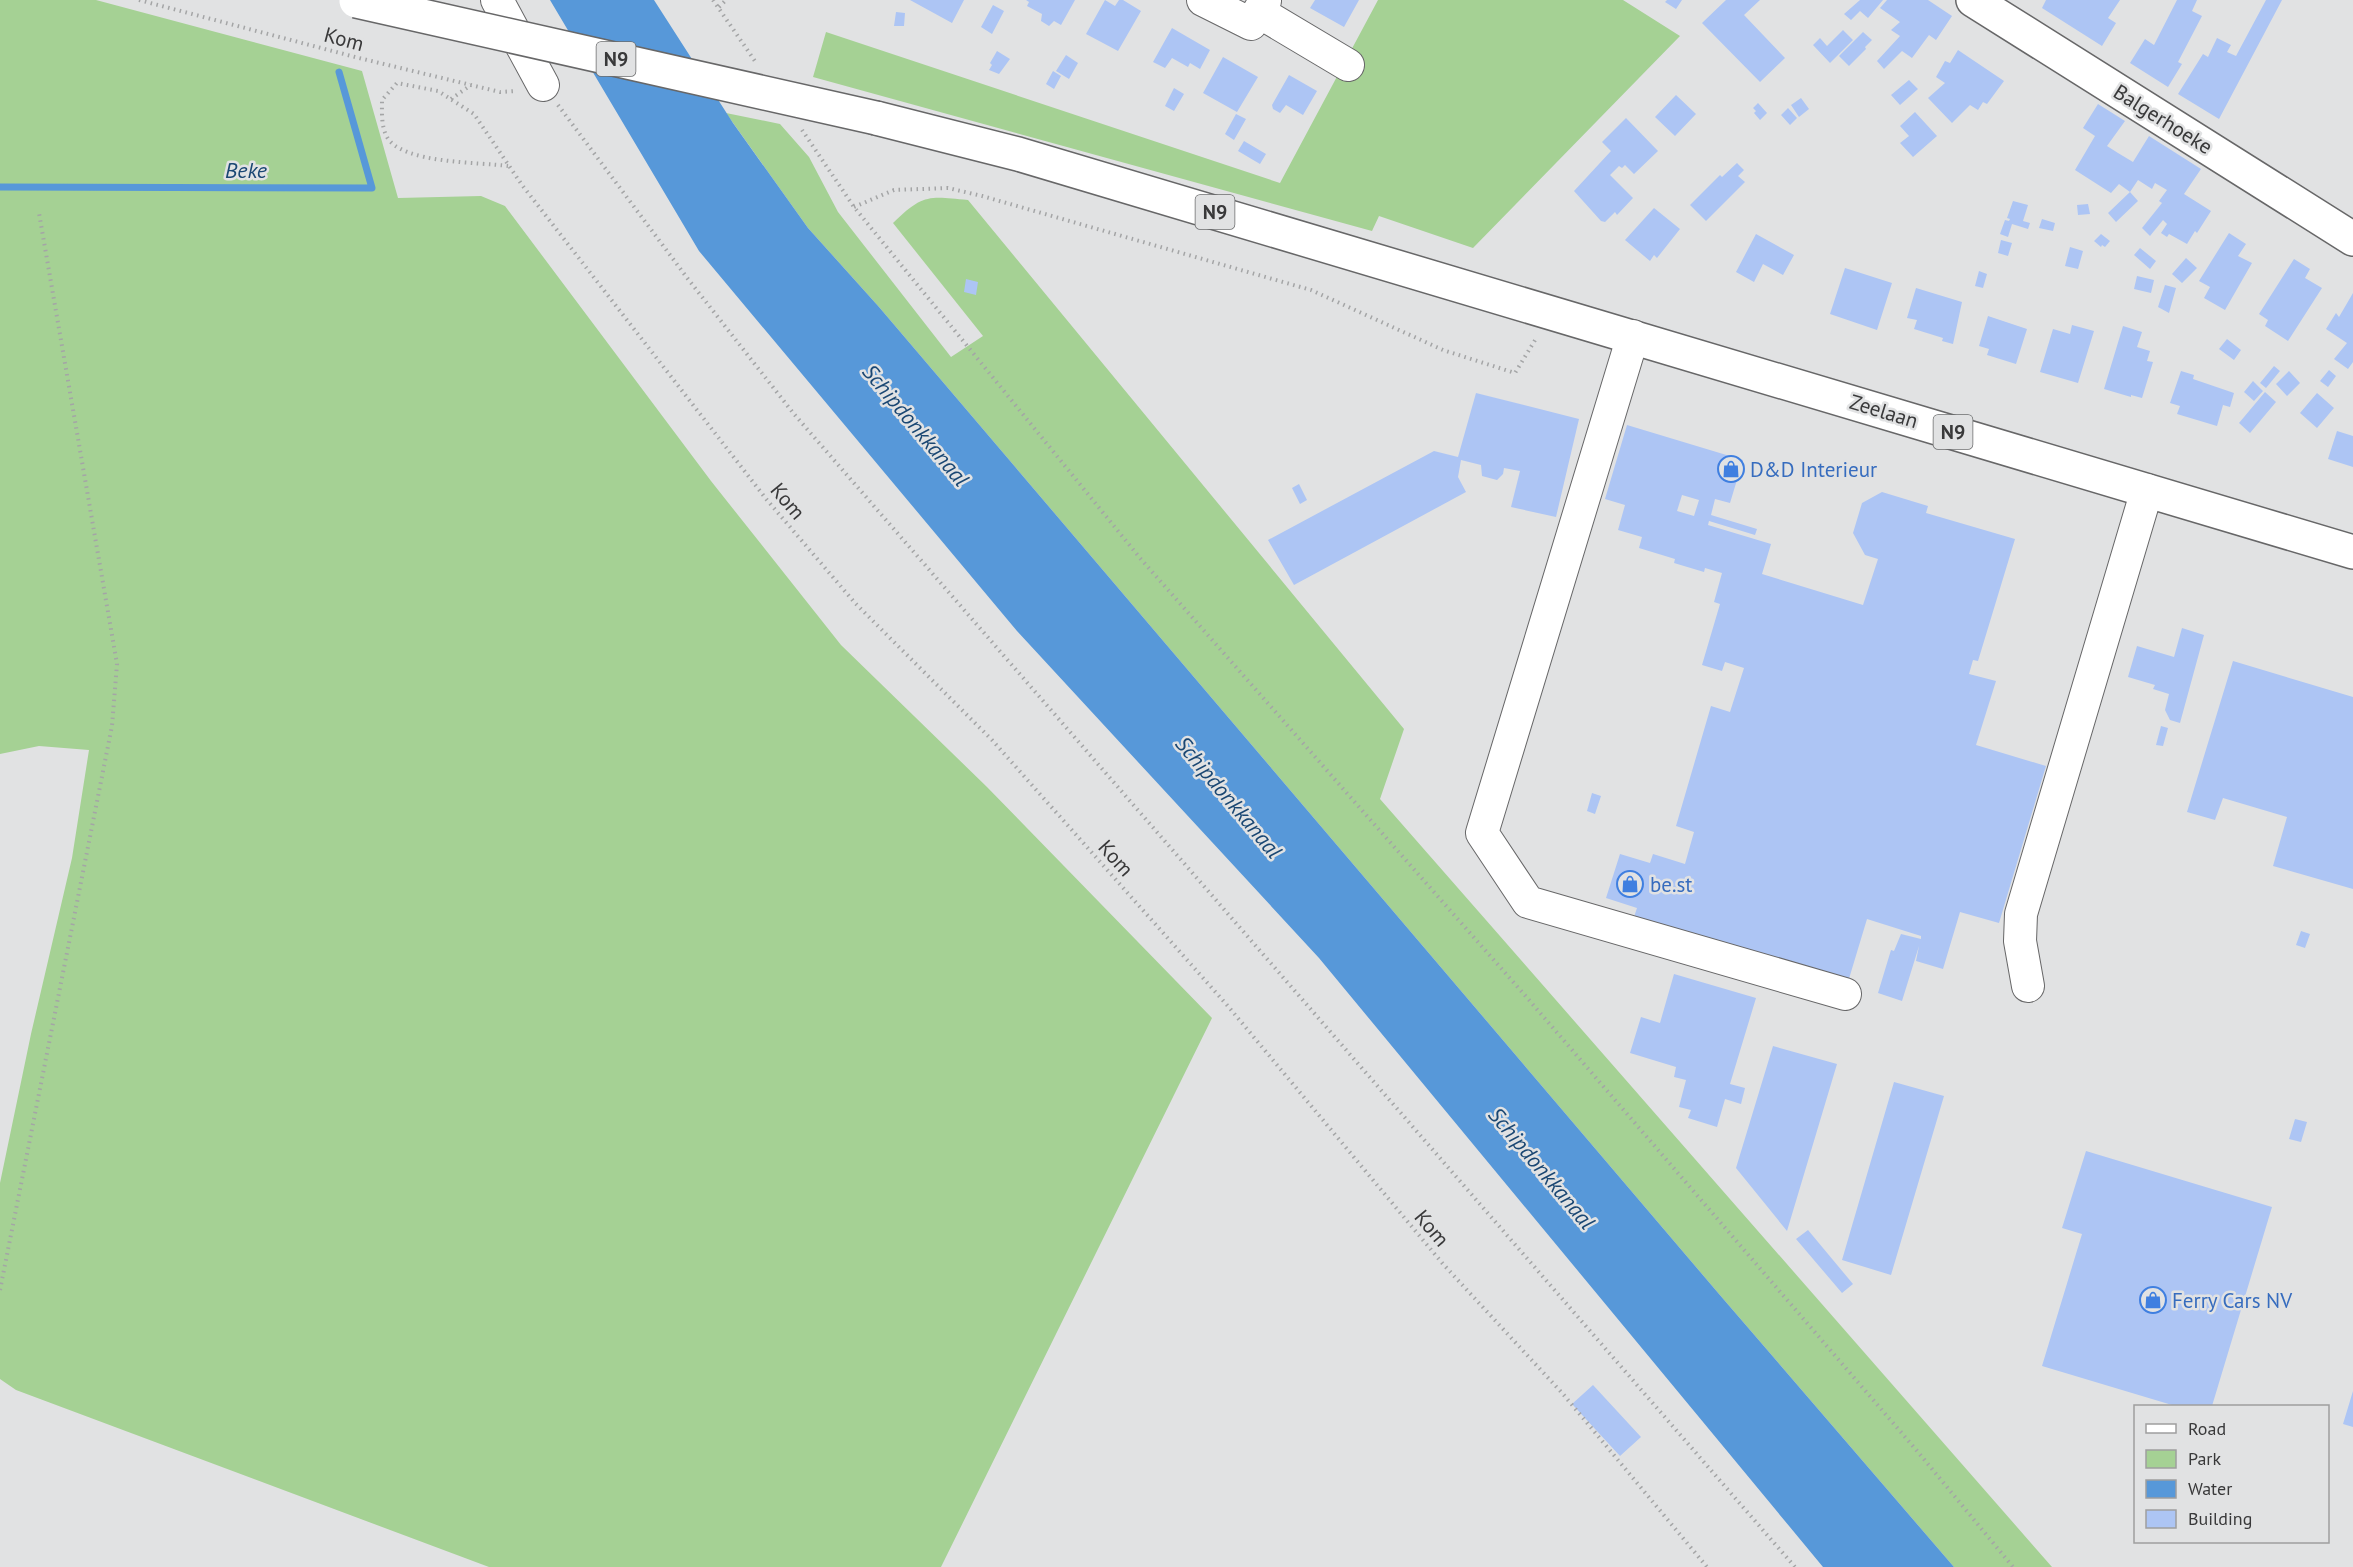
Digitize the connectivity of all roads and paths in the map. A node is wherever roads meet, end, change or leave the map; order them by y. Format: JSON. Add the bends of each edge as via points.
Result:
{"nodes":[{"id":1,"x":139,"y":0,"type":"edge"},
{"id":2,"x":354,"y":0,"type":"edge"},
{"id":3,"x":497,"y":0,"type":"edge"},
{"id":4,"x":713,"y":0,"type":"edge"},
{"id":5,"x":726,"y":0,"type":"edge"},
{"id":6,"x":1203,"y":0,"type":"edge"},
{"id":7,"x":1973,"y":0,"type":"edge"},
{"id":8,"x":719,"y":7,"type":"junction"},
{"id":9,"x":1259,"y":12,"type":"edge"},
{"id":10,"x":1348,"y":65,"type":"dead end"},
{"id":11,"x":764,"y":74,"type":"dead end"},
{"id":12,"x":471,"y":85,"type":"junction"},
{"id":13,"x":543,"y":85,"type":"junction"},
{"id":14,"x":451,"y":99,"type":"junction"},
{"id":15,"x":796,"y":121,"type":"dead end"},
{"id":16,"x":508,"y":166,"type":"junction"},
{"id":17,"x":854,"y":207,"type":"junction"},
{"id":18,"x":39,"y":213,"type":"dead end"},
{"id":19,"x":2353,"y":239,"type":"edge"},
{"id":20,"x":1552,"y":312,"type":"junction"},
{"id":21,"x":1633,"y":336,"type":"junction"},
{"id":22,"x":2147,"y":490,"type":"junction"},
{"id":23,"x":2353,"y":552,"type":"edge"},
{"id":24,"x":2028,"y":986,"type":"dead end"},
{"id":25,"x":1845,"y":994,"type":"dead end"},
{"id":26,"x":0,"y":1290,"type":"edge"},
{"id":27,"x":1707,"y":1567,"type":"edge"},
{"id":28,"x":1796,"y":1567,"type":"edge"},
{"id":29,"x":2013,"y":1567,"type":"edge"}],
"edges":[{"from":1,"to":12,"type":"path","name":"Kom"},
{"from":2,"to":20,"type":"main road","number":"N9","bridge":true,"via":[[1018,154]]},
{"from":3,"to":13,"type":"street"},
{"from":4,"to":8,"type":"path"},
{"from":5,"to":8,"type":"path"},
{"from":6,"to":9,"type":"street"},
{"from":7,"to":19,"type":"main road","name":"Balgerhoeke"},
{"from":8,"to":11,"type":"path"},
{"from":9,"to":10,"type":"street"},
{"from":12,"to":13,"type":"path","name":"Kom","via":[[500,92]]},
{"from":12,"to":14,"type":"path"},
{"from":13,"to":28,"type":"path","via":[[794,414]]},
{"from":14,"to":16,"type":"path","name":"Kom","via":[[474,114]]},
{"from":14,"to":16,"type":"path","name":"Kom","via":[[438,91],[398,83],[382,100],[382,122],[388,139],[410,154]]},
{"from":15,"to":17,"type":"path"},
{"from":16,"to":27,"type":"path","name":"Kom","via":[[767,500],[847,594],[992,740],[1227,1005],[1443,1263],[1563,1394]]},
{"from":17,"to":20,"type":"path","via":[[894,190],[948,188],[982,196],[1311,290],[1443,350],[1515,373]]},
{"from":17,"to":29,"type":"path","via":[[1140,558],[1536,1009]]},
{"from":18,"to":26,"type":"path","via":[[117,664],[112,726]]},
{"from":20,"to":21,"type":"main road","name":"Zeelaan","number":"N9"},
{"from":21,"to":22,"type":"main road","name":"Zeelaan","number":"N9"},
{"from":21,"to":25,"type":"street","via":[[1482,833],[1528,902]]},
{"from":22,"to":23,"type":"main road","name":"Zeelaan","number":"N9"},
{"from":22,"to":24,"type":"street","via":[[2021,914],[2020,940]]}]}
